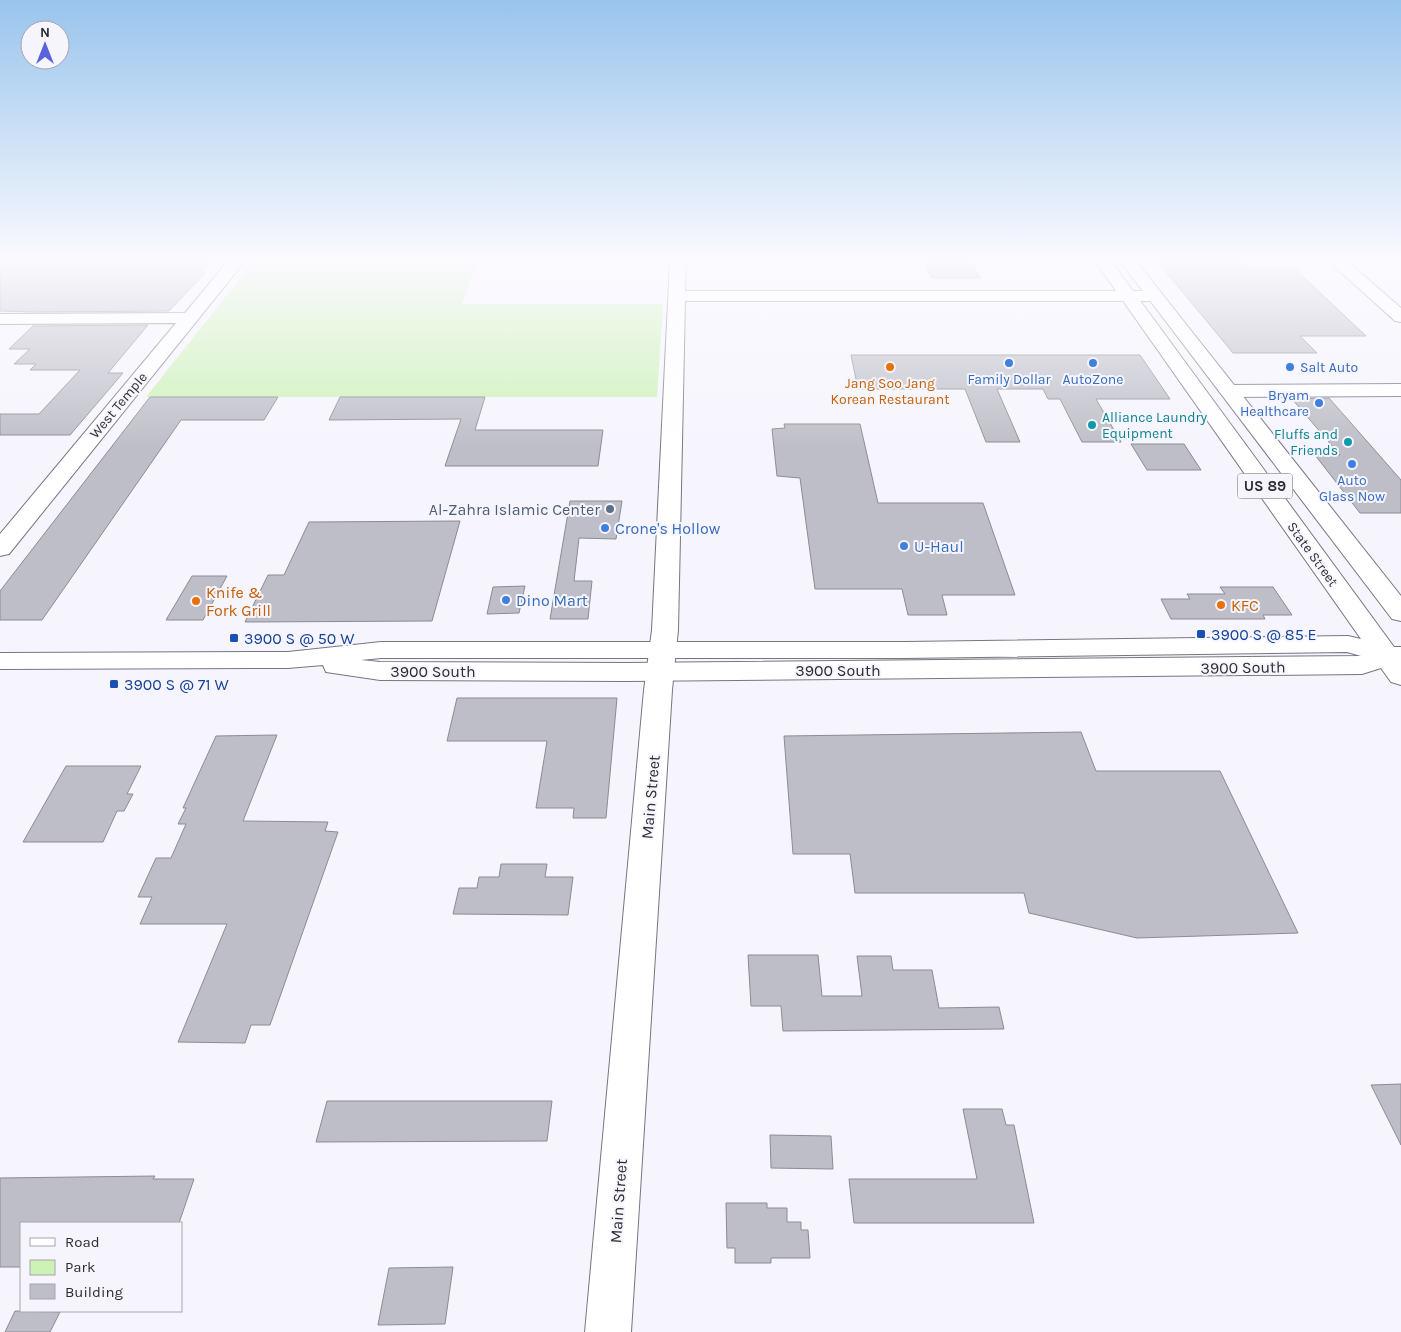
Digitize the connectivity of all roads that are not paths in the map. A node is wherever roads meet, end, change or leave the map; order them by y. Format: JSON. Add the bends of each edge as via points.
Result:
{"nodes":[{"id":1,"x":186,"y":323,"type":"edge"},
{"id":2,"x":676,"y":323,"type":"edge"},
{"id":3,"x":1149,"y":323,"type":"edge"},
{"id":4,"x":1175,"y":323,"type":"edge"},
{"id":5,"x":1401,"y":390,"type":"edge"},
{"id":6,"x":1229,"y":391,"type":"junction"},
{"id":7,"x":0,"y":549,"type":"edge"},
{"id":8,"x":1401,"y":613,"type":"edge"},
{"id":9,"x":0,"y":661,"type":"edge"},
{"id":10,"x":661,"y":661,"type":"junction"},
{"id":11,"x":1396,"y":662,"type":"edge"},
{"id":12,"x":608,"y":1332,"type":"edge"}],
"edges":[{"from":1,"to":7,"type":"street","name":"West Temple"},
{"from":2,"to":10,"type":"street","name":"Main Street"},
{"from":3,"to":11,"type":"street","name":"State Street","number":"US 89"},
{"from":4,"to":6,"type":"street","name":"State Street","number":"US 89"},
{"from":5,"to":6,"type":"street"},
{"from":6,"to":8,"type":"street","name":"State Street","number":"US 89"},
{"from":9,"to":10,"type":"street","name":"3900 South","via":[[288,660],[380,671]]},
{"from":10,"to":11,"type":"street","name":"3900 South","via":[[1362,666]]},
{"from":10,"to":12,"type":"street","name":"Main Street"}]}
